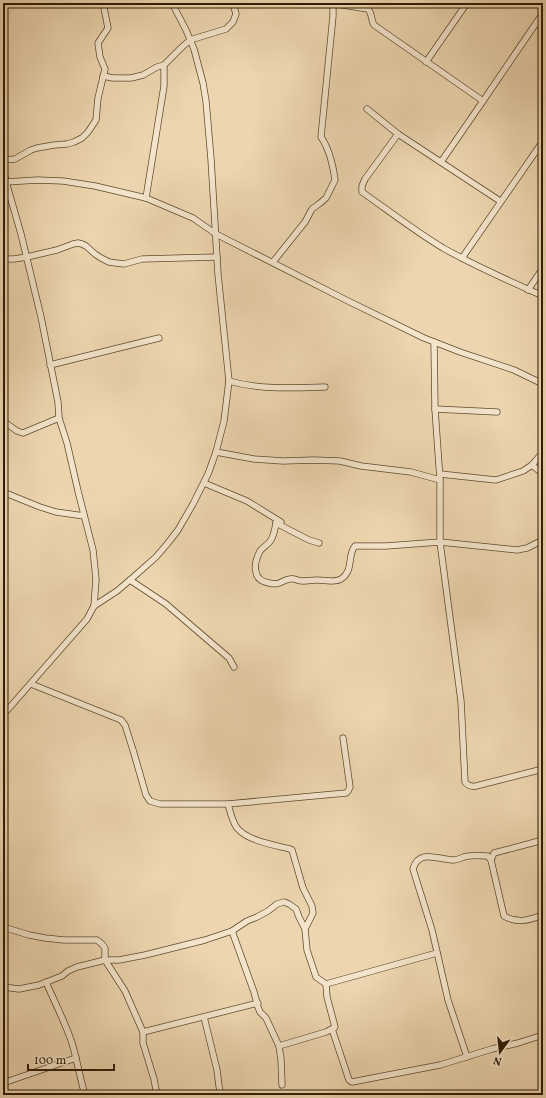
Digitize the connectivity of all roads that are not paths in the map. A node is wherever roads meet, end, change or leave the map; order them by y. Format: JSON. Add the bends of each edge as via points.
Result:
{"nodes":[{"id":1,"x":103,"y":3,"type":"edge"},
{"id":2,"x":172,"y":3,"type":"edge"},
{"id":3,"x":233,"y":3,"type":"edge"},
{"id":4,"x":330,"y":3,"type":"edge"},
{"id":5,"x":467,"y":3,"type":"edge"},
{"id":6,"x":543,"y":13,"type":"edge"},
{"id":7,"x":190,"y":40,"type":"junction"},
{"id":8,"x":426,"y":62,"type":"junction"},
{"id":9,"x":164,"y":65,"type":"junction"},
{"id":10,"x":103,"y":76,"type":"junction"},
{"id":11,"x":483,"y":101,"type":"junction"},
{"id":12,"x":367,"y":109,"type":"dead end"},
{"id":13,"x":398,"y":134,"type":"junction"},
{"id":14,"x":543,"y":141,"type":"edge"},
{"id":15,"x":3,"y":160,"type":"edge"},
{"id":16,"x":441,"y":162,"type":"junction"},
{"id":17,"x":3,"y":166,"type":"edge"},
{"id":18,"x":6,"y":182,"type":"junction"},
{"id":19,"x":146,"y":198,"type":"junction"},
{"id":20,"x":500,"y":202,"type":"junction"},
{"id":21,"x":216,"y":234,"type":"junction"},
{"id":22,"x":27,"y":257,"type":"junction"},
{"id":23,"x":217,"y":257,"type":"junction"},
{"id":24,"x":462,"y":258,"type":"junction"},
{"id":25,"x":3,"y":259,"type":"edge"},
{"id":26,"x":273,"y":262,"type":"junction"},
{"id":27,"x":543,"y":268,"type":"edge"},
{"id":28,"x":528,"y":290,"type":"junction"},
{"id":29,"x":543,"y":296,"type":"edge"},
{"id":30,"x":159,"y":338,"type":"dead end"},
{"id":31,"x":434,"y":342,"type":"junction"},
{"id":32,"x":50,"y":365,"type":"junction"},
{"id":33,"x":229,"y":381,"type":"junction"},
{"id":34,"x":543,"y":384,"type":"edge"},
{"id":35,"x":325,"y":387,"type":"dead end"},
{"id":36,"x":435,"y":409,"type":"junction"},
{"id":37,"x":497,"y":412,"type":"dead end"},
{"id":38,"x":59,"y":418,"type":"junction"},
{"id":39,"x":3,"y":421,"type":"edge"},
{"id":40,"x":216,"y":452,"type":"junction"},
{"id":41,"x":543,"y":452,"type":"edge"},
{"id":42,"x":532,"y":465,"type":"junction"},
{"id":43,"x":440,"y":474,"type":"junction"},
{"id":44,"x":543,"y":474,"type":"edge"},
{"id":45,"x":440,"y":480,"type":"junction"},
{"id":46,"x":204,"y":483,"type":"junction"},
{"id":47,"x":3,"y":492,"type":"edge"},
{"id":48,"x":84,"y":516,"type":"junction"},
{"id":49,"x":276,"y":523,"type":"junction"},
{"id":50,"x":543,"y":540,"type":"edge"},
{"id":51,"x":440,"y":542,"type":"junction"},
{"id":52,"x":318,"y":543,"type":"dead end"},
{"id":53,"x":130,"y":580,"type":"junction"},
{"id":54,"x":94,"y":606,"type":"junction"},
{"id":55,"x":234,"y":667,"type":"dead end"},
{"id":56,"x":31,"y":684,"type":"junction"},
{"id":57,"x":3,"y":715,"type":"edge"},
{"id":58,"x":343,"y":738,"type":"dead end"},
{"id":59,"x":543,"y":769,"type":"edge"},
{"id":60,"x":228,"y":804,"type":"junction"},
{"id":61,"x":543,"y":840,"type":"edge"},
{"id":62,"x":491,"y":860,"type":"junction"},
{"id":63,"x":543,"y":916,"type":"edge"},
{"id":64,"x":3,"y":927,"type":"edge"},
{"id":65,"x":305,"y":929,"type":"junction"},
{"id":66,"x":232,"y":931,"type":"junction"},
{"id":67,"x":437,"y":953,"type":"junction"},
{"id":68,"x":105,"y":960,"type":"junction"},
{"id":69,"x":46,"y":982,"type":"junction"},
{"id":70,"x":326,"y":984,"type":"junction"},
{"id":71,"x":3,"y":987,"type":"edge"},
{"id":72,"x":258,"y":1003,"type":"junction"},
{"id":73,"x":204,"y":1017,"type":"junction"},
{"id":74,"x":332,"y":1030,"type":"junction"},
{"id":75,"x":143,"y":1032,"type":"junction"},
{"id":76,"x":543,"y":1035,"type":"edge"},
{"id":77,"x":279,"y":1046,"type":"junction"},
{"id":78,"x":467,"y":1057,"type":"junction"},
{"id":79,"x":76,"y":1058,"type":"junction"},
{"id":80,"x":3,"y":1082,"type":"edge"},
{"id":81,"x":282,"y":1085,"type":"dead end"},
{"id":82,"x":85,"y":1095,"type":"edge"},
{"id":83,"x":157,"y":1095,"type":"edge"},
{"id":84,"x":221,"y":1095,"type":"edge"}],
"edges":[{"from":1,"to":10,"type":"street","via":[[108,28],[98,42],[105,69]]},
{"from":2,"to":7,"type":"street"},
{"from":3,"to":7,"type":"street","via":[[236,14],[226,29]]},
{"from":4,"to":8,"type":"street","via":[[368,9],[374,26]]},
{"from":4,"to":26,"type":"street","via":[[333,6],[332,22],[321,137],[331,159],[335,180],[326,198],[312,209],[305,222]]},
{"from":5,"to":8,"type":"street"},
{"from":6,"to":11,"type":"street"},
{"from":7,"to":9,"type":"street"},
{"from":7,"to":21,"type":"street","via":[[206,101]]},
{"from":8,"to":11,"type":"street"},
{"from":9,"to":10,"type":"street","via":[[131,78]]},
{"from":9,"to":19,"type":"street","via":[[163,94]]},
{"from":10,"to":15,"type":"street","via":[[96,120],[82,138],[67,144],[32,150],[15,159]]},
{"from":11,"to":16,"type":"street"},
{"from":12,"to":13,"type":"street"},
{"from":13,"to":16,"type":"street"},
{"from":13,"to":24,"type":"street","via":[[365,179],[362,192],[422,234]]},
{"from":14,"to":20,"type":"street"},
{"from":16,"to":20,"type":"street"},
{"from":17,"to":18,"type":"street"},
{"from":18,"to":19,"type":"street","via":[[63,181]]},
{"from":18,"to":22,"type":"street"},
{"from":19,"to":21,"type":"street","via":[[193,218]]},
{"from":20,"to":24,"type":"street"},
{"from":21,"to":23,"type":"street"},
{"from":21,"to":26,"type":"street"},
{"from":22,"to":23,"type":"street","via":[[78,243],[109,262],[124,264],[142,260]]},
{"from":22,"to":25,"type":"street"},
{"from":22,"to":32,"type":"street"},
{"from":23,"to":33,"type":"street"},
{"from":24,"to":28,"type":"street"},
{"from":26,"to":31,"type":"street"},
{"from":27,"to":28,"type":"street"},
{"from":28,"to":29,"type":"street"},
{"from":30,"to":32,"type":"street"},
{"from":31,"to":34,"type":"street","via":[[514,370]]},
{"from":31,"to":36,"type":"street"},
{"from":32,"to":38,"type":"street"},
{"from":33,"to":35,"type":"street","via":[[264,387]]},
{"from":33,"to":40,"type":"street","via":[[224,421]]},
{"from":36,"to":37,"type":"street"},
{"from":36,"to":43,"type":"street"},
{"from":38,"to":39,"type":"street","via":[[23,433]]},
{"from":38,"to":48,"type":"street"},
{"from":40,"to":45,"type":"street","via":[[254,459],[340,461],[410,472]]},
{"from":40,"to":46,"type":"street"},
{"from":41,"to":42,"type":"street"},
{"from":42,"to":43,"type":"street","via":[[524,471],[496,480]]},
{"from":42,"to":44,"type":"street"},
{"from":43,"to":45,"type":"street"},
{"from":45,"to":51,"type":"street"},
{"from":46,"to":49,"type":"street","via":[[247,502],[281,522]]},
{"from":46,"to":53,"type":"street","via":[[186,518],[168,543]]},
{"from":47,"to":48,"type":"street","via":[[40,508]]},
{"from":48,"to":54,"type":"street","via":[[93,550],[96,579]]},
{"from":49,"to":51,"type":"street","via":[[269,544],[260,552],[256,563],[258,578],[275,584],[290,579],[340,580],[349,568],[355,546]]},
{"from":49,"to":52,"type":"street"},
{"from":50,"to":51,"type":"street","via":[[516,550]]},
{"from":51,"to":59,"type":"street","via":[[461,701],[465,782],[476,786]]},
{"from":53,"to":54,"type":"street"},
{"from":53,"to":55,"type":"street","via":[[166,604],[222,652]]},
{"from":54,"to":56,"type":"street","via":[[87,619]]},
{"from":56,"to":57,"type":"street"},
{"from":56,"to":60,"type":"street","via":[[121,720],[125,725],[144,790],[150,801],[160,804]]},
{"from":58,"to":60,"type":"street","via":[[350,786],[346,793]]},
{"from":60,"to":65,"type":"street","via":[[235,824],[242,832],[292,850],[303,888],[312,906],[313,913]]},
{"from":61,"to":62,"type":"street","via":[[501,851],[494,854]]},
{"from":62,"to":63,"type":"street","via":[[504,916],[522,921]]},
{"from":62,"to":67,"type":"street","via":[[488,856],[468,856],[457,860],[428,857],[420,858],[415,863],[413,869]]},
{"from":64,"to":68,"type":"street","via":[[45,938],[97,940],[105,948]]},
{"from":65,"to":66,"type":"street","via":[[296,909],[284,902]]},
{"from":65,"to":70,"type":"street","via":[[316,977]]},
{"from":66,"to":68,"type":"street","via":[[145,955]]},
{"from":66,"to":72,"type":"street"},
{"from":67,"to":70,"type":"street"},
{"from":67,"to":78,"type":"street","via":[[448,1000]]},
{"from":68,"to":69,"type":"street","via":[[77,967]]},
{"from":68,"to":75,"type":"street","via":[[125,991]]},
{"from":69,"to":71,"type":"street","via":[[19,988]]},
{"from":69,"to":79,"type":"street","via":[[65,1024]]},
{"from":70,"to":74,"type":"street","via":[[327,998],[336,1027]]},
{"from":72,"to":73,"type":"street"},
{"from":72,"to":77,"type":"street","via":[[260,1012],[266,1018]]},
{"from":73,"to":75,"type":"street"},
{"from":73,"to":84,"type":"street"},
{"from":74,"to":77,"type":"street"},
{"from":74,"to":78,"type":"street","via":[[349,1080],[352,1082],[440,1065]]},
{"from":75,"to":83,"type":"street","via":[[143,1043]]},
{"from":76,"to":78,"type":"street"},
{"from":77,"to":81,"type":"street"},
{"from":79,"to":80,"type":"street"},
{"from":79,"to":82,"type":"street"}]}
